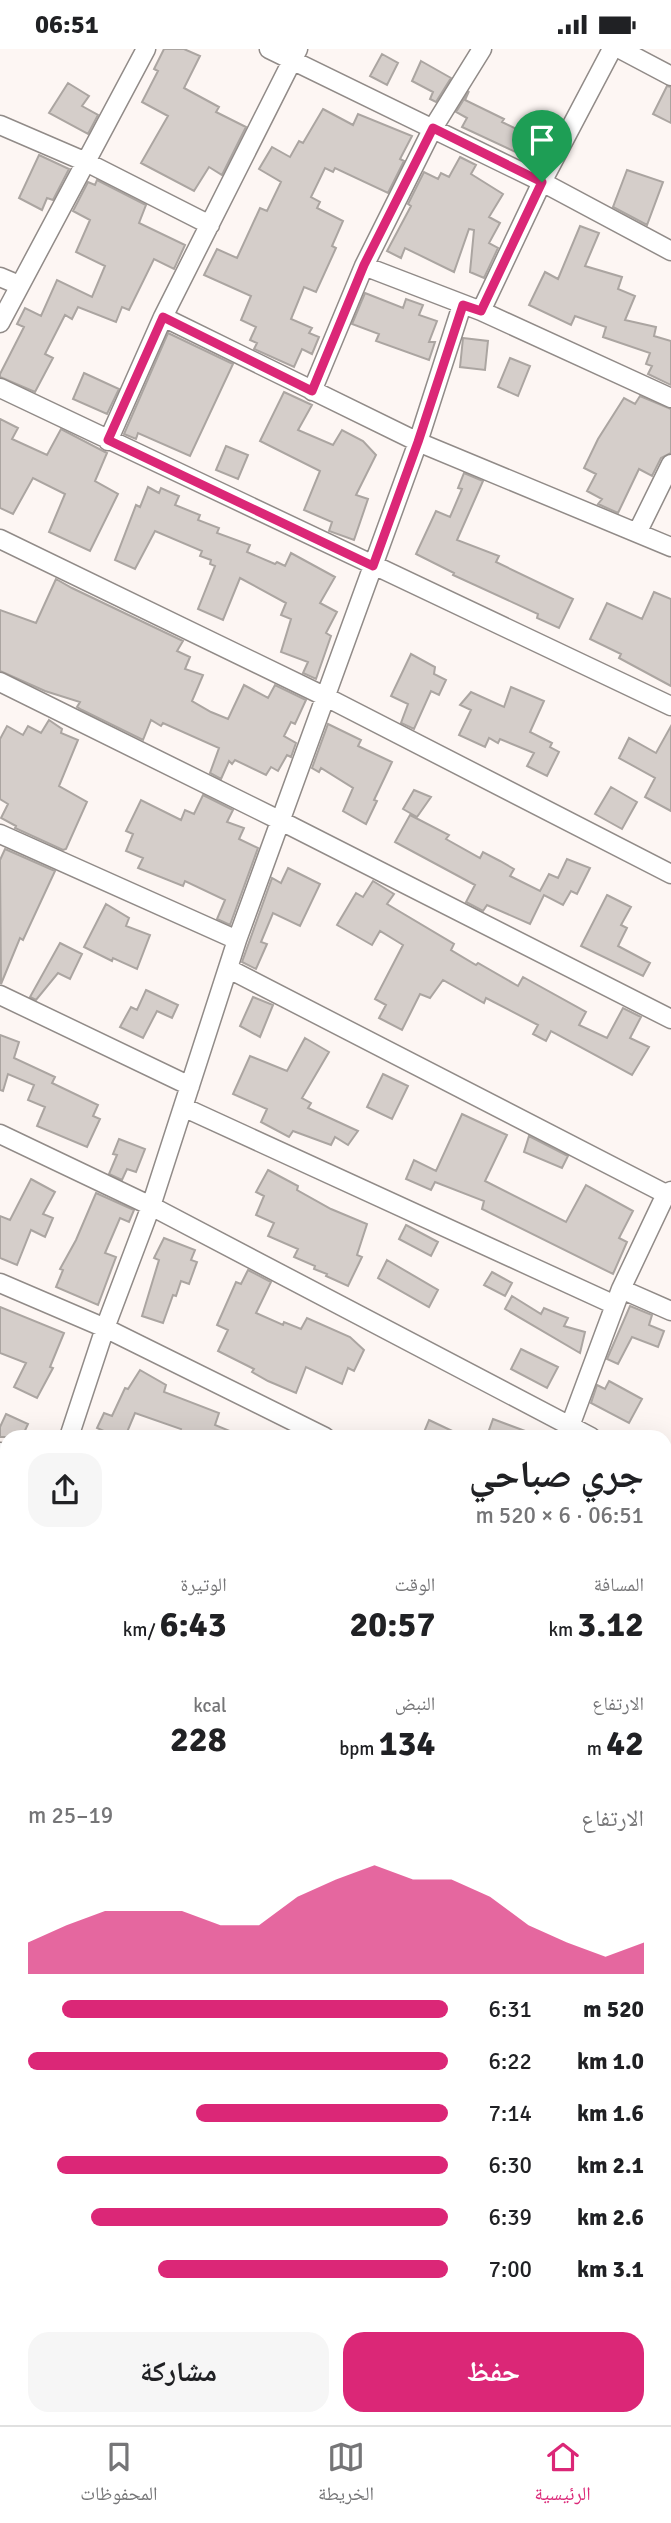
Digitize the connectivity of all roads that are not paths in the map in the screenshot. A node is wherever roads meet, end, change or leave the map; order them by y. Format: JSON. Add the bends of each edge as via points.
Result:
{"nodes":[{"id":1,"x":146,"y":49,"type":"edge"},
{"id":2,"x":269,"y":49,"type":"edge"},
{"id":3,"x":482,"y":49,"type":"edge"},
{"id":4,"x":612,"y":49,"type":"edge"},
{"id":5,"x":620,"y":49,"type":"edge"},
{"id":6,"x":295,"y":55,"type":"edge"},
{"id":7,"x":671,"y":76,"type":"edge"},
{"id":8,"x":0,"y":125,"type":"edge"},
{"id":9,"x":433,"y":128,"type":"junction"},
{"id":10,"x":86,"y":162,"type":"junction"},
{"id":11,"x":542,"y":182,"type":"junction"},
{"id":12,"x":210,"y":225,"type":"junction"},
{"id":13,"x":671,"y":251,"type":"edge"},
{"id":14,"x":364,"y":265,"type":"junction"},
{"id":15,"x":0,"y":277,"type":"edge"},
{"id":16,"x":19,"y":285,"type":"junction"},
{"id":17,"x":463,"y":305,"type":"junction"},
{"id":18,"x":481,"y":311,"type":"junction"},
{"id":19,"x":163,"y":317,"type":"junction"},
{"id":20,"x":0,"y":323,"type":"edge"},
{"id":21,"x":0,"y":388,"type":"edge"},
{"id":22,"x":312,"y":391,"type":"junction"},
{"id":23,"x":671,"y":398,"type":"edge"},
{"id":24,"x":108,"y":440,"type":"junction"},
{"id":25,"x":418,"y":442,"type":"junction"},
{"id":26,"x":671,"y":464,"type":"edge"},
{"id":27,"x":638,"y":531,"type":"junction"},
{"id":28,"x":0,"y":539,"type":"edge"},
{"id":29,"x":671,"y":547,"type":"edge"},
{"id":30,"x":373,"y":566,"type":"junction"},
{"id":31,"x":0,"y":683,"type":"edge"},
{"id":32,"x":326,"y":697,"type":"junction"},
{"id":33,"x":671,"y":706,"type":"edge"},
{"id":34,"x":281,"y":821,"type":"junction"},
{"id":35,"x":0,"y":834,"type":"edge"},
{"id":36,"x":671,"y":874,"type":"edge"},
{"id":37,"x":237,"y":940,"type":"junction"},
{"id":38,"x":229,"y":968,"type":"junction"},
{"id":39,"x":0,"y":995,"type":"edge"},
{"id":40,"x":671,"y":1019,"type":"edge"},
{"id":41,"x":190,"y":1086,"type":"junction"},
{"id":42,"x":183,"y":1107,"type":"junction"},
{"id":43,"x":0,"y":1134,"type":"edge"},
{"id":44,"x":668,"y":1192,"type":"edge"},
{"id":45,"x":150,"y":1206,"type":"junction"},
{"id":46,"x":0,"y":1283,"type":"edge"},
{"id":47,"x":618,"y":1297,"type":"junction"},
{"id":48,"x":671,"y":1311,"type":"edge"},
{"id":49,"x":105,"y":1328,"type":"junction"},
{"id":50,"x":71,"y":1430,"type":"edge"},
{"id":51,"x":311,"y":1430,"type":"edge"},
{"id":52,"x":566,"y":1430,"type":"edge"},
{"id":53,"x":568,"y":1430,"type":"edge"}],
"edges":[{"from":1,"to":10,"type":"street"},
{"from":2,"to":6,"type":"street"},
{"from":3,"to":9,"type":"street"},
{"from":4,"to":11,"type":"street"},
{"from":5,"to":7,"type":"street"},
{"from":6,"to":9,"type":"street"},
{"from":6,"to":12,"type":"street"},
{"from":8,"to":10,"type":"street"},
{"from":9,"to":11,"type":"street"},
{"from":9,"to":14,"type":"street"},
{"from":10,"to":12,"type":"street"},
{"from":10,"to":16,"type":"street"},
{"from":11,"to":13,"type":"street"},
{"from":11,"to":18,"type":"street"},
{"from":12,"to":19,"type":"street"},
{"from":14,"to":17,"type":"street"},
{"from":14,"to":22,"type":"street"},
{"from":15,"to":16,"type":"street"},
{"from":16,"to":20,"type":"street"},
{"from":17,"to":18,"type":"street"},
{"from":17,"to":25,"type":"street"},
{"from":18,"to":23,"type":"street"},
{"from":19,"to":22,"type":"street"},
{"from":19,"to":24,"type":"street"},
{"from":21,"to":24,"type":"street"},
{"from":22,"to":25,"type":"street"},
{"from":24,"to":30,"type":"street"},
{"from":25,"to":27,"type":"street"},
{"from":25,"to":30,"type":"street"},
{"from":26,"to":27,"type":"street"},
{"from":27,"to":29,"type":"street"},
{"from":28,"to":32,"type":"street"},
{"from":30,"to":32,"type":"street"},
{"from":30,"to":33,"type":"street"},
{"from":31,"to":34,"type":"street"},
{"from":32,"to":34,"type":"street"},
{"from":32,"to":36,"type":"street"},
{"from":34,"to":37,"type":"street"},
{"from":34,"to":40,"type":"street"},
{"from":35,"to":37,"type":"street"},
{"from":37,"to":38,"type":"street"},
{"from":38,"to":41,"type":"street"},
{"from":38,"to":44,"type":"street"},
{"from":39,"to":41,"type":"street"},
{"from":41,"to":42,"type":"street"},
{"from":42,"to":45,"type":"street"},
{"from":42,"to":47,"type":"street"},
{"from":43,"to":45,"type":"street"},
{"from":44,"to":47,"type":"street"},
{"from":45,"to":49,"type":"street"},
{"from":45,"to":52,"type":"street"},
{"from":46,"to":49,"type":"street"},
{"from":47,"to":48,"type":"street"},
{"from":47,"to":53,"type":"street"},
{"from":49,"to":50,"type":"street"},
{"from":49,"to":51,"type":"street"}]}
